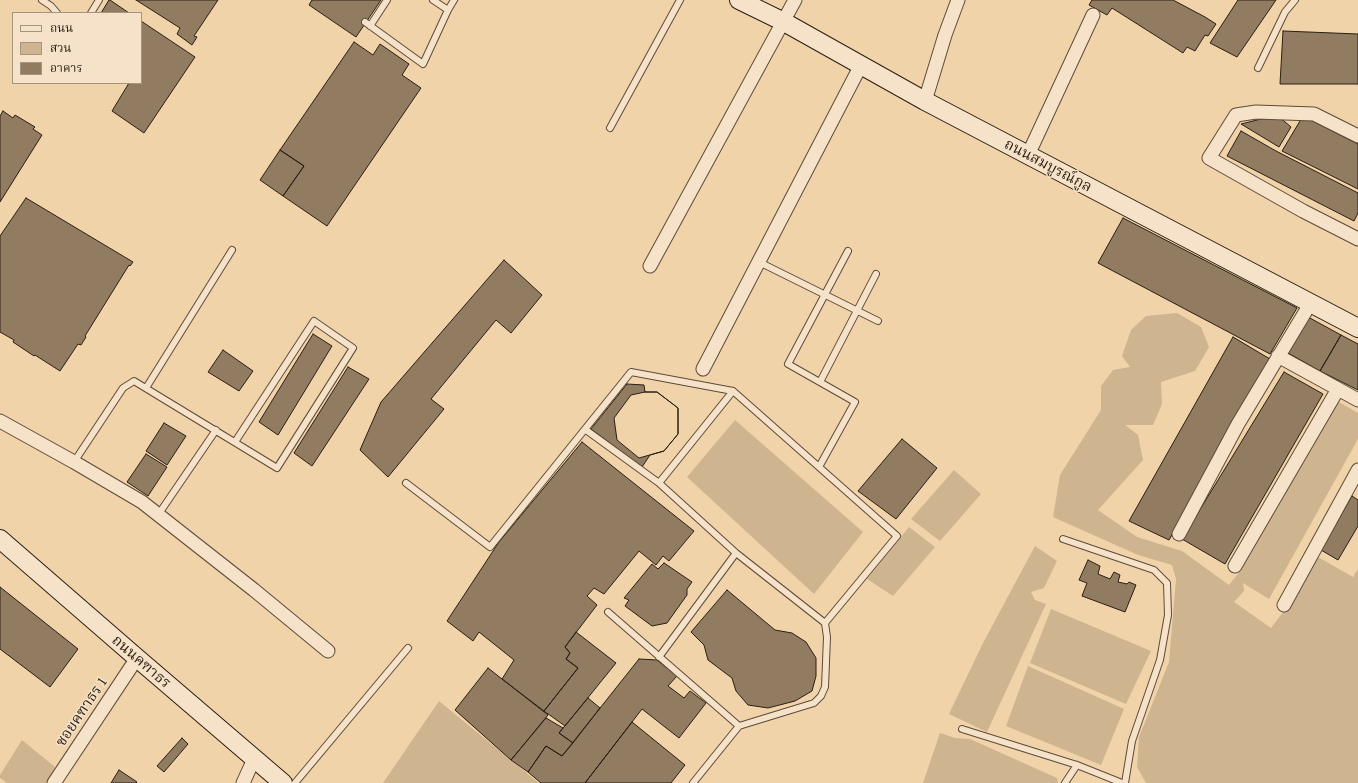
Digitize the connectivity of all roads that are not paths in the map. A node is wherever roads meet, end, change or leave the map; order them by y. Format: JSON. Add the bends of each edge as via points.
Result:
{"nodes":[{"id":1,"x":42,"y":0,"type":"edge"},
{"id":2,"x":99,"y":0,"type":"edge"},
{"id":3,"x":387,"y":0,"type":"edge"},
{"id":4,"x":433,"y":0,"type":"edge"},
{"id":5,"x":454,"y":0,"type":"edge"},
{"id":6,"x":680,"y":0,"type":"edge"},
{"id":7,"x":739,"y":0,"type":"edge"},
{"id":8,"x":795,"y":0,"type":"edge"},
{"id":9,"x":958,"y":0,"type":"edge"},
{"id":10,"x":1295,"y":0,"type":"edge"},
{"id":11,"x":448,"y":10,"type":"junction"},
{"id":12,"x":56,"y":12,"type":"edge"},
{"id":13,"x":92,"y":12,"type":"edge"},
{"id":14,"x":1093,"y":15,"type":"dead end"},
{"id":15,"x":784,"y":22,"type":"junction"},
{"id":16,"x":861,"y":65,"type":"junction"},
{"id":17,"x":1258,"y":68,"type":"dead end"},
{"id":18,"x":925,"y":101,"type":"junction"},
{"id":19,"x":610,"y":128,"type":"dead end"},
{"id":20,"x":1358,"y":136,"type":"edge"},
{"id":21,"x":1028,"y":155,"type":"junction"},
{"id":22,"x":1358,"y":240,"type":"edge"},
{"id":23,"x":232,"y":250,"type":"dead end"},
{"id":24,"x":848,"y":251,"type":"dead end"},
{"id":25,"x":759,"y":262,"type":"junction"},
{"id":26,"x":650,"y":266,"type":"dead end"},
{"id":27,"x":876,"y":274,"type":"dead end"},
{"id":28,"x":825,"y":294,"type":"junction"},
{"id":29,"x":1310,"y":304,"type":"junction"},
{"id":30,"x":858,"y":309,"type":"junction"},
{"id":31,"x":878,"y":321,"type":"dead end"},
{"id":32,"x":1357,"y":324,"type":"edge"},
{"id":33,"x":1278,"y":356,"type":"junction"},
{"id":34,"x":703,"y":370,"type":"dead end"},
{"id":35,"x":820,"y":382,"type":"junction"},
{"id":36,"x":146,"y":388,"type":"junction"},
{"id":37,"x":1338,"y":389,"type":"junction"},
{"id":38,"x":733,"y":391,"type":"junction"},
{"id":39,"x":1358,"y":400,"type":"edge"},
{"id":40,"x":0,"y":421,"type":"edge"},
{"id":41,"x":216,"y":430,"type":"junction"},
{"id":42,"x":586,"y":430,"type":"junction"},
{"id":43,"x":235,"y":442,"type":"junction"},
{"id":44,"x":74,"y":462,"type":"junction"},
{"id":45,"x":819,"y":467,"type":"junction"},
{"id":46,"x":1358,"y":470,"type":"edge"},
{"id":47,"x":406,"y":483,"type":"dead end"},
{"id":48,"x":659,"y":483,"type":"junction"},
{"id":49,"x":158,"y":515,"type":"junction"},
{"id":50,"x":1179,"y":534,"type":"dead end"},
{"id":51,"x":0,"y":539,"type":"edge"},
{"id":52,"x":1063,"y":539,"type":"dead end"},
{"id":53,"x":736,"y":552,"type":"junction"},
{"id":54,"x":1234,"y":566,"type":"dead end"},
{"id":55,"x":1284,"y":605,"type":"dead end"},
{"id":56,"x":608,"y":612,"type":"dead end"},
{"id":57,"x":825,"y":623,"type":"junction"},
{"id":58,"x":408,"y":648,"type":"dead end"},
{"id":59,"x":328,"y":651,"type":"dead end"},
{"id":60,"x":659,"y":657,"type":"junction"},
{"id":61,"x":136,"y":658,"type":"junction"},
{"id":62,"x":739,"y":726,"type":"junction"},
{"id":63,"x":962,"y":729,"type":"dead end"},
{"id":64,"x":254,"y":759,"type":"junction"},
{"id":65,"x":1077,"y":765,"type":"junction"},
{"id":66,"x":54,"y":783,"type":"edge"},
{"id":67,"x":243,"y":783,"type":"edge"},
{"id":68,"x":283,"y":783,"type":"edge"},
{"id":69,"x":295,"y":783,"type":"edge"},
{"id":70,"x":694,"y":783,"type":"edge"},
{"id":71,"x":1065,"y":783,"type":"edge"},
{"id":72,"x":1122,"y":783,"type":"edge"},
{"id":73,"x":1125,"y":783,"type":"edge"}],
"edges":[{"from":1,"to":12,"type":"lane"},
{"from":2,"to":13,"type":"lane"},
{"from":3,"to":11,"type":"lane","via":[[368,24],[423,64]]},
{"from":4,"to":11,"type":"lane"},
{"from":5,"to":11,"type":"lane"},
{"from":6,"to":19,"type":"lane"},
{"from":7,"to":15,"type":"street","name":"ถนนสมบูรณ์กูล"},
{"from":8,"to":15,"type":"street"},
{"from":9,"to":18,"type":"street"},
{"from":10,"to":17,"type":"lane","via":[[1285,12]]},
{"from":14,"to":21,"type":"street"},
{"from":15,"to":16,"type":"street","name":"ถนนสมบูรณ์กูล"},
{"from":15,"to":26,"type":"street"},
{"from":16,"to":18,"type":"street","name":"ถนนสมบูรณ์กูล"},
{"from":16,"to":25,"type":"street"},
{"from":18,"to":21,"type":"street","name":"ถนนสมบูรณ์กูล"},
{"from":20,"to":22,"type":"street","via":[[1314,114],[1256,112],[1236,115],[1209,158]]},
{"from":21,"to":29,"type":"street","name":"ถนนสมบูรณ์กูล"},
{"from":23,"to":36,"type":"lane"},
{"from":24,"to":28,"type":"lane"},
{"from":25,"to":28,"type":"lane"},
{"from":25,"to":34,"type":"street"},
{"from":27,"to":30,"type":"lane"},
{"from":28,"to":30,"type":"lane"},
{"from":28,"to":35,"type":"lane","via":[[788,364]]},
{"from":29,"to":32,"type":"street","name":"ถนนสมบูรณ์กูล"},
{"from":29,"to":33,"type":"street"},
{"from":30,"to":31,"type":"lane"},
{"from":30,"to":35,"type":"lane"},
{"from":33,"to":37,"type":"street"},
{"from":33,"to":50,"type":"street"},
{"from":35,"to":45,"type":"lane","via":[[855,402]]},
{"from":36,"to":41,"type":"lane"},
{"from":36,"to":44,"type":"lane","via":[[134,380],[123,388]]},
{"from":37,"to":39,"type":"street"},
{"from":37,"to":54,"type":"street"},
{"from":38,"to":42,"type":"lane","via":[[632,372]]},
{"from":38,"to":45,"type":"lane"},
{"from":38,"to":48,"type":"lane"},
{"from":40,"to":44,"type":"street"},
{"from":41,"to":43,"type":"lane"},
{"from":41,"to":49,"type":"lane"},
{"from":42,"to":47,"type":"lane","via":[[490,547]]},
{"from":42,"to":48,"type":"lane"},
{"from":43,"to":43,"type":"lane","via":[[314,321],[353,348],[277,468]]},
{"from":44,"to":49,"type":"street","via":[[142,502]]},
{"from":45,"to":57,"type":"lane","via":[[897,536]]},
{"from":46,"to":55,"type":"street"},
{"from":48,"to":53,"type":"lane"},
{"from":49,"to":59,"type":"street"},
{"from":51,"to":61,"type":"street","name":"ถนนคฑาธร"},
{"from":52,"to":73,"type":"lane","via":[[1154,570],[1167,584],[1168,615],[1160,660],[1132,741]]},
{"from":53,"to":57,"type":"lane"},
{"from":53,"to":60,"type":"lane"},
{"from":56,"to":60,"type":"lane"},
{"from":57,"to":62,"type":"lane","via":[[825,687],[821,696],[814,703]]},
{"from":58,"to":69,"type":"lane"},
{"from":60,"to":62,"type":"lane"},
{"from":61,"to":64,"type":"street","name":"ถนนคฑาธร"},
{"from":61,"to":66,"type":"street","name":"ซอยคฑาธร 1"},
{"from":62,"to":70,"type":"lane"},
{"from":63,"to":65,"type":"lane"},
{"from":64,"to":67,"type":"street"},
{"from":64,"to":68,"type":"street","name":"ถนนคฑาธร"},
{"from":65,"to":71,"type":"lane"},
{"from":65,"to":72,"type":"lane"}]}
